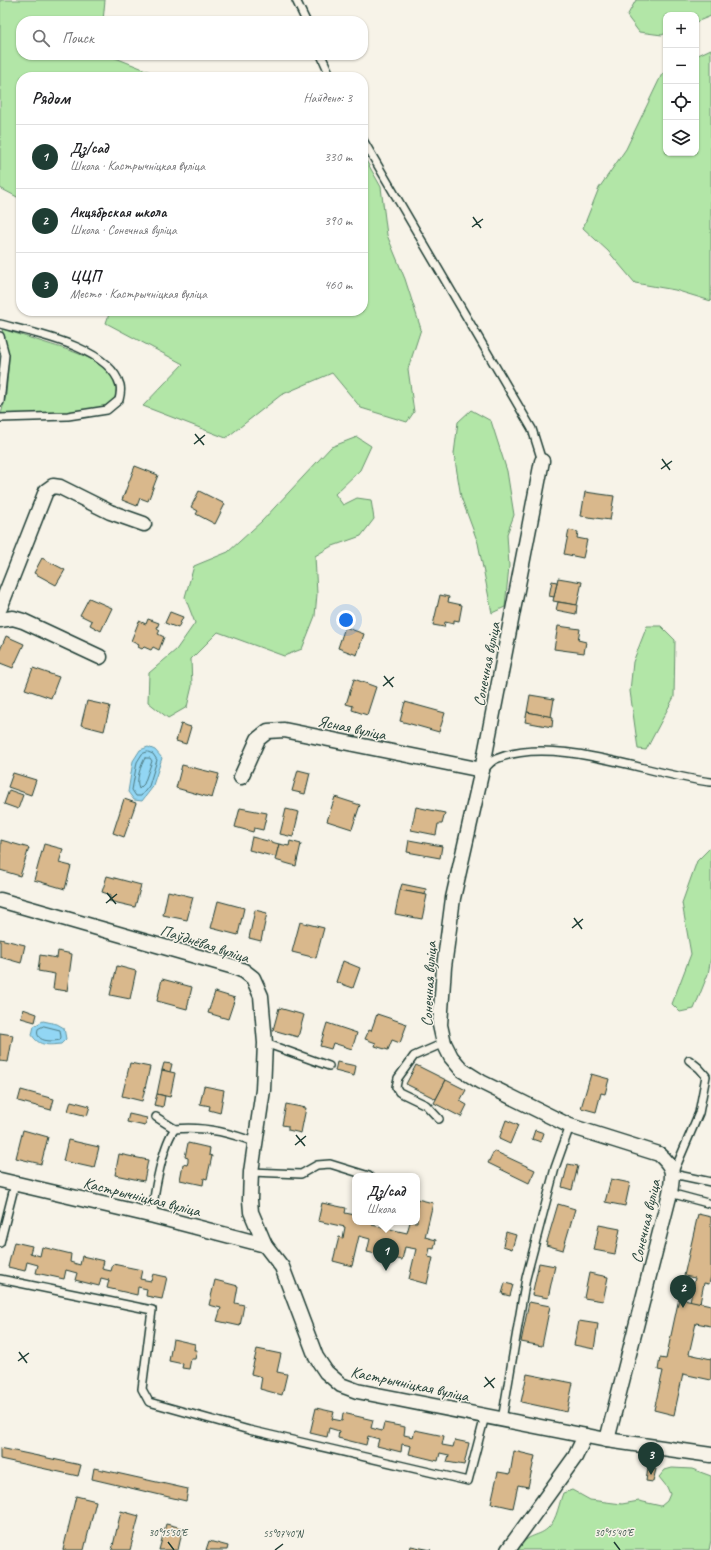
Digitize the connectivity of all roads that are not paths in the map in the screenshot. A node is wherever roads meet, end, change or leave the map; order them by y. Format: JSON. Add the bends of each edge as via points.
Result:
{"nodes":[{"id":1,"x":296,"y":0,"type":"edge"},
{"id":2,"x":304,"y":16,"type":"edge"},
{"id":3,"x":323,"y":60,"type":"edge"},
{"id":4,"x":329,"y":72,"type":"edge"},
{"id":5,"x":368,"y":149,"type":"edge"},
{"id":6,"x":0,"y":324,"type":"edge"},
{"id":7,"x":0,"y":336,"type":"edge"},
{"id":8,"x":0,"y":402,"type":"edge"},
{"id":9,"x":0,"y":418,"type":"edge"},
{"id":10,"x":542,"y":461,"type":"joint"},
{"id":11,"x":144,"y":524,"type":"dead end"},
{"id":12,"x":0,"y":608,"type":"edge"},
{"id":13,"x":0,"y":620,"type":"edge"},
{"id":14,"x":100,"y":657,"type":"dead end"},
{"id":15,"x":482,"y":770,"type":"junction"},
{"id":16,"x":241,"y":777,"type":"dead end"},
{"id":17,"x":711,"y":782,"type":"edge"},
{"id":18,"x":0,"y":900,"type":"edge"},
{"id":19,"x":265,"y":1043,"type":"junction"},
{"id":20,"x":444,"y":1043,"type":"junction"},
{"id":21,"x":689,"y":1060,"type":"dead end"},
{"id":22,"x":329,"y":1066,"type":"dead end"},
{"id":23,"x":156,"y":1117,"type":"dead end"},
{"id":24,"x":438,"y":1119,"type":"dead end"},
{"id":25,"x":570,"y":1126,"type":"junction"},
{"id":26,"x":175,"y":1129,"type":"junction"},
{"id":27,"x":254,"y":1142,"type":"junction"},
{"id":28,"x":251,"y":1172,"type":"junction"},
{"id":29,"x":359,"y":1173,"type":"edge"},
{"id":30,"x":673,"y":1174,"type":"junction"},
{"id":31,"x":0,"y":1180,"type":"edge"},
{"id":32,"x":711,"y":1182,"type":"edge"},
{"id":33,"x":15,"y":1184,"type":"junction"},
{"id":34,"x":670,"y":1193,"type":"junction"},
{"id":35,"x":711,"y":1204,"type":"edge"},
{"id":36,"x":154,"y":1216,"type":"junction"},
{"id":37,"x":0,"y":1243,"type":"edge"},
{"id":38,"x":264,"y":1245,"type":"junction"},
{"id":39,"x":0,"y":1279,"type":"edge"},
{"id":40,"x":485,"y":1416,"type":"junction"},
{"id":41,"x":502,"y":1420,"type":"junction"},
{"id":42,"x":585,"y":1436,"type":"junction"},
{"id":43,"x":607,"y":1440,"type":"junction"},
{"id":44,"x":711,"y":1455,"type":"edge"},
{"id":45,"x":508,"y":1550,"type":"edge"}],
"edges":[{"from":1,"to":2,"type":"lane"},
{"from":3,"to":4,"type":"lane"},
{"from":5,"to":10,"type":"lane","via":[[532,429]]},
{"from":6,"to":9,"type":"lane","via":[[57,340],[93,354],[112,370],[121,386],[119,400],[108,410],[68,416]]},
{"from":7,"to":8,"type":"lane","via":[[5,355]]},
{"from":10,"to":15,"type":"street","name":"Сонечная вуліца"},
{"from":11,"to":12,"type":"street","via":[[110,512],[53,486],[46,491]]},
{"from":13,"to":14,"type":"street","via":[[13,618],[24,621]]},
{"from":15,"to":16,"type":"street","name":"Ясная вуліца","via":[[284,730],[268,731],[258,740]]},
{"from":15,"to":17,"type":"lane","via":[[495,760],[511,755],[550,752],[601,758],[662,774]]},
{"from":15,"to":20,"type":"street","name":"Сонечная вуліца","via":[[453,898],[440,1025]]},
{"from":18,"to":19,"type":"street","name":"Паўднёвая вуліца","via":[[244,971],[253,978],[261,996]]},
{"from":19,"to":22,"type":"lane"},
{"from":19,"to":27,"type":"street","name":"Паўднёвая вуліца","via":[[262,1090]]},
{"from":20,"to":24,"type":"lane","via":[[414,1056],[398,1078],[396,1087],[399,1092],[426,1105]]},
{"from":20,"to":25,"type":"street","name":"Сонечная вуліца","via":[[450,1057],[474,1078]]},
{"from":21,"to":30,"type":"lane","via":[[706,1076],[699,1113]]},
{"from":23,"to":26,"type":"lane"},
{"from":25,"to":30,"type":"street","name":"Сонечная вуліца","via":[[659,1154],[670,1163]]},
{"from":25,"to":41,"type":"lane","via":[[555,1168],[526,1278]]},
{"from":26,"to":27,"type":"lane","via":[[197,1127],[236,1135]]},
{"from":26,"to":36,"type":"lane","via":[[165,1148],[152,1205]]},
{"from":27,"to":28,"type":"street","name":"Паўднёвая вуліца"},
{"from":28,"to":29,"type":"lane","via":[[301,1174],[317,1165],[330,1164]]},
{"from":28,"to":38,"type":"street","name":"Паўднёвая вуліца","via":[[251,1212]]},
{"from":30,"to":32,"type":"lane"},
{"from":30,"to":34,"type":"street","name":"Сонечная вуліца"},
{"from":31,"to":33,"type":"street","name":"Кастрычніцкая вуліца"},
{"from":33,"to":36,"type":"street","name":"Кастрычніцкая вуліца"},
{"from":33,"to":37,"type":"lane"},
{"from":34,"to":35,"type":"lane"},
{"from":34,"to":43,"type":"street","name":"Сонечная вуліца"},
{"from":36,"to":38,"type":"street","name":"Кастрычніцкая вуліца"},
{"from":38,"to":40,"type":"street","name":"Кастрычніцкая вуліца","via":[[282,1267],[316,1357],[326,1372],[341,1386]]},
{"from":39,"to":40,"type":"lane","via":[[152,1310],[142,1389],[149,1402],[249,1430],[468,1481]]},
{"from":40,"to":41,"type":"street","name":"Кастрычніцкая вуліца"},
{"from":41,"to":42,"type":"street","name":"Кастрычніцкая вуліца"},
{"from":42,"to":43,"type":"street","name":"Кастрычніцкая вуліца"},
{"from":42,"to":45,"type":"street","via":[[576,1457]]},
{"from":43,"to":44,"type":"street","name":"Кастрычніцкая вуліца"}]}
